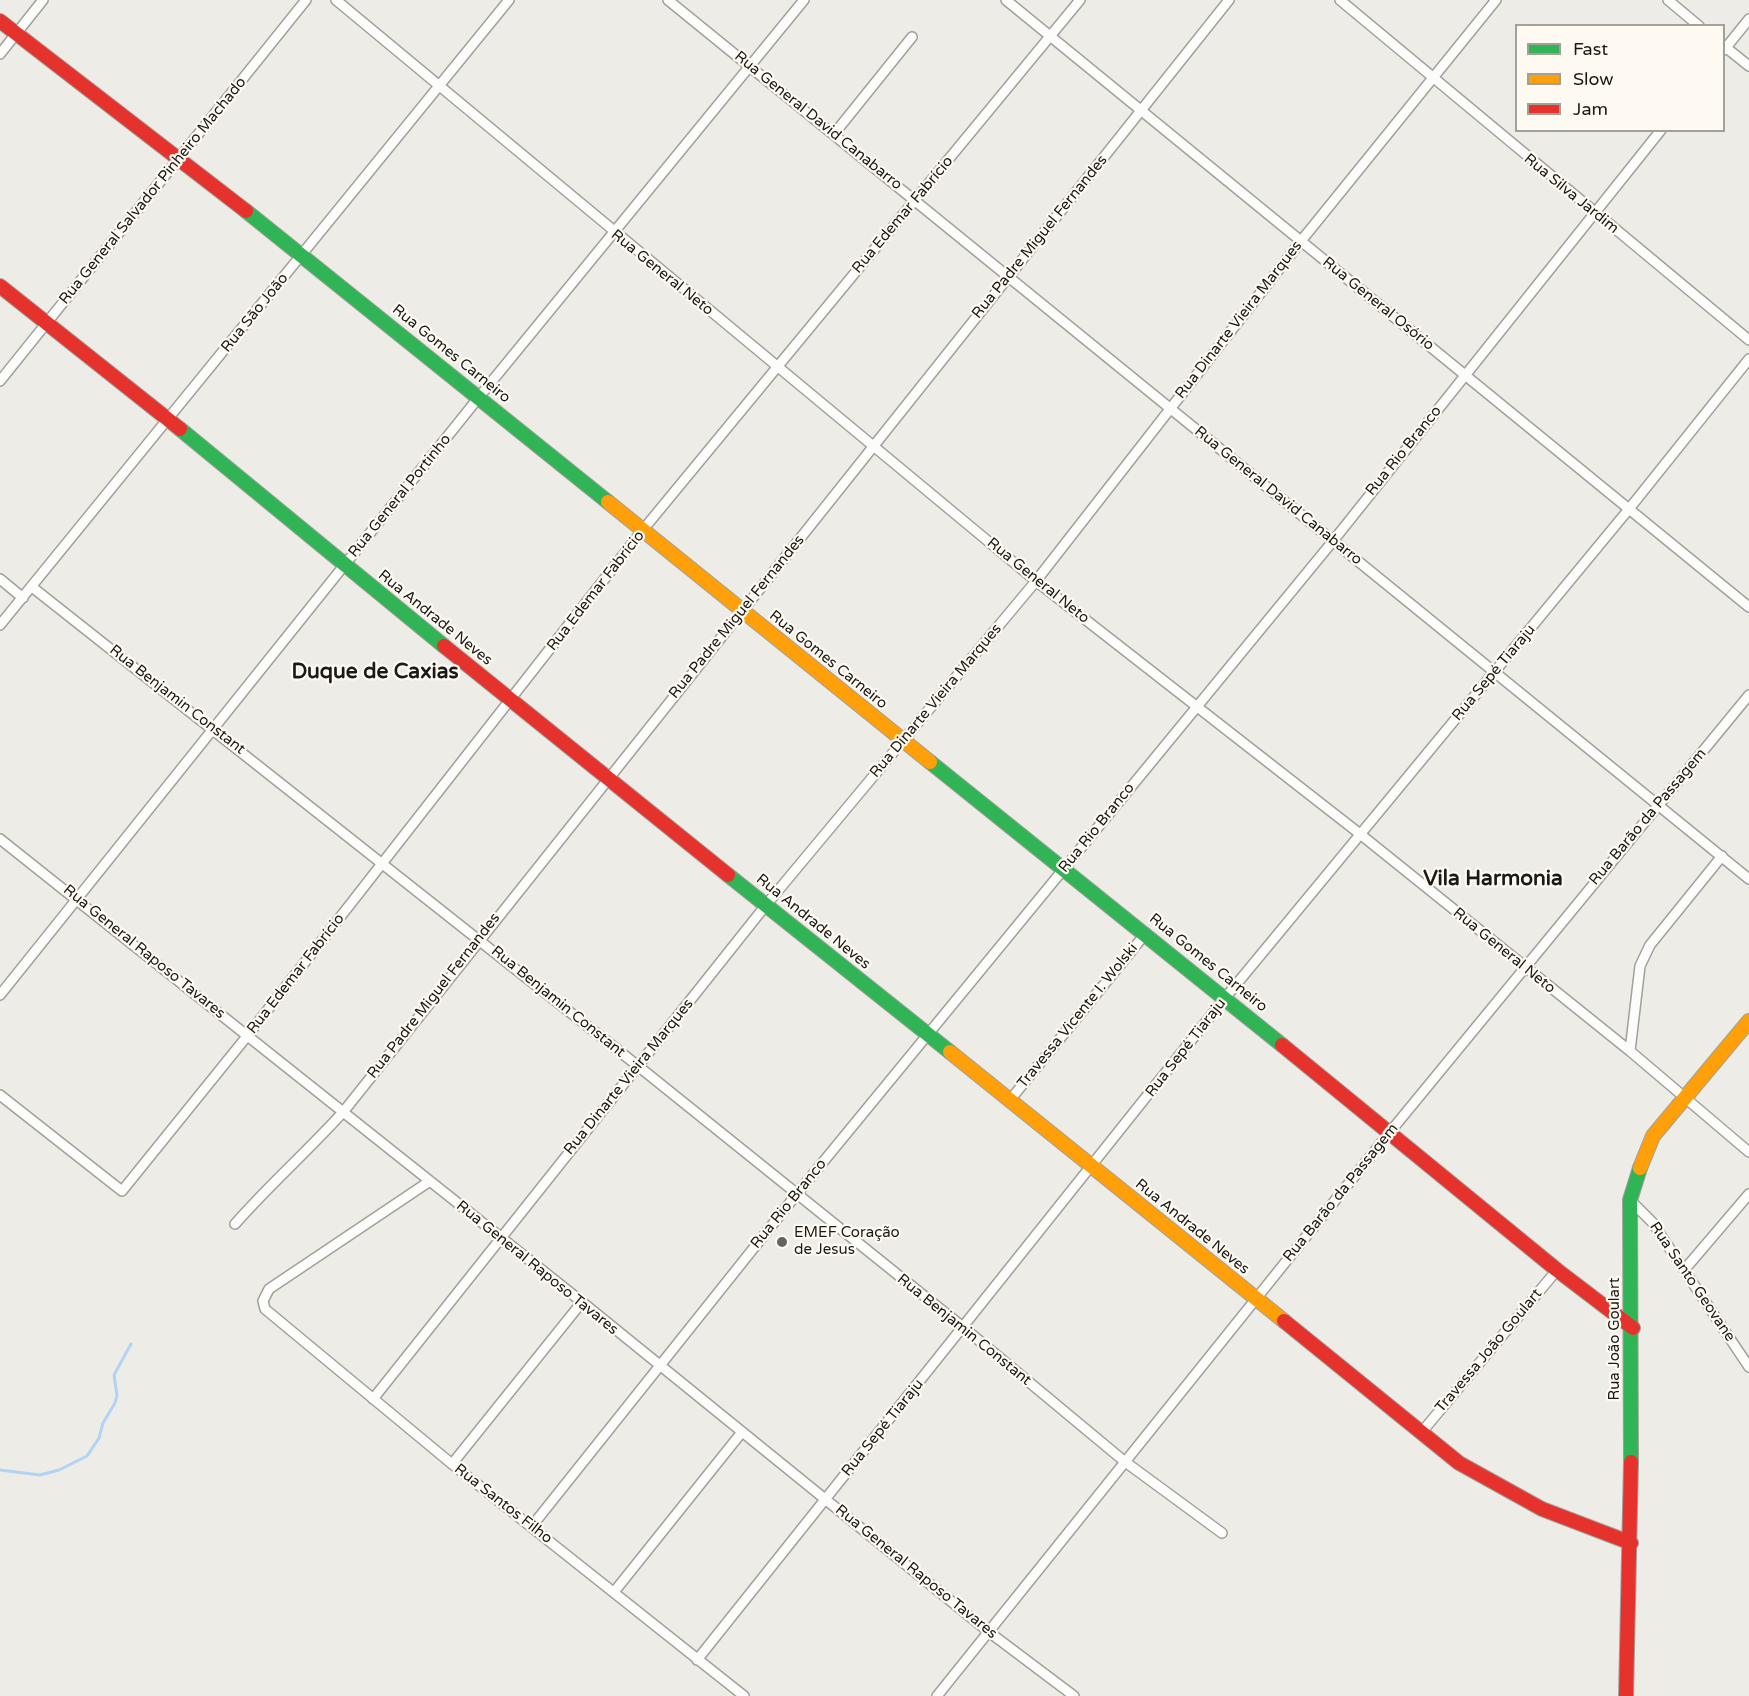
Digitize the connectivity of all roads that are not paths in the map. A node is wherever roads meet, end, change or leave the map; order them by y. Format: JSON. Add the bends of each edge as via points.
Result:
{"nodes":[{"id":1,"x":43,"y":0,"type":"edge"},
{"id":2,"x":306,"y":0,"type":"edge"},
{"id":3,"x":336,"y":0,"type":"edge"},
{"id":4,"x":509,"y":0,"type":"edge"},
{"id":5,"x":668,"y":0,"type":"edge"},
{"id":6,"x":804,"y":0,"type":"edge"},
{"id":7,"x":1006,"y":0,"type":"edge"},
{"id":8,"x":1080,"y":0,"type":"edge"},
{"id":9,"x":1229,"y":0,"type":"edge"},
{"id":10,"x":1340,"y":0,"type":"edge"},
{"id":11,"x":1496,"y":0,"type":"edge"},
{"id":12,"x":1668,"y":0,"type":"edge"},
{"id":13,"x":1749,"y":19,"type":"edge"},
{"id":14,"x":0,"y":21,"type":"edge"},
{"id":15,"x":1697,"y":24,"type":"edge"},
{"id":16,"x":16,"y":34,"type":"junction"},
{"id":17,"x":1051,"y":37,"type":"junction"},
{"id":18,"x":912,"y":38,"type":"dead end"},
{"id":19,"x":1725,"y":47,"type":"edge"},
{"id":20,"x":1725,"y":49,"type":"edge"},
{"id":21,"x":0,"y":54,"type":"edge"},
{"id":22,"x":750,"y":65,"type":"junction"},
{"id":23,"x":1749,"y":66,"type":"edge"},
{"id":24,"x":1432,"y":79,"type":"junction"},
{"id":25,"x":439,"y":85,"type":"junction"},
{"id":26,"x":1141,"y":111,"type":"junction"},
{"id":27,"x":1659,"y":132,"type":"edge"},
{"id":28,"x":834,"y":134,"type":"junction"},
{"id":29,"x":180,"y":158,"type":"junction"},
{"id":30,"x":916,"y":201,"type":"junction"},
{"id":31,"x":1596,"y":214,"type":"junction"},
{"id":32,"x":613,"y":233,"type":"junction"},
{"id":33,"x":1301,"y":241,"type":"junction"},
{"id":34,"x":302,"y":256,"type":"junction"},
{"id":35,"x":1007,"y":277,"type":"junction"},
{"id":36,"x":0,"y":286,"type":"edge"},
{"id":37,"x":48,"y":323,"type":"junction"},
{"id":38,"x":1749,"y":340,"type":"edge"},
{"id":39,"x":1749,"y":359,"type":"edge"},
{"id":40,"x":776,"y":366,"type":"junction"},
{"id":41,"x":1465,"y":375,"type":"junction"},
{"id":42,"x":0,"y":381,"type":"edge"},
{"id":43,"x":479,"y":397,"type":"junction"},
{"id":44,"x":1170,"y":408,"type":"junction"},
{"id":45,"x":169,"y":420,"type":"junction"},
{"id":46,"x":875,"y":446,"type":"junction"},
{"id":47,"x":1629,"y":509,"type":"junction"},
{"id":48,"x":642,"y":531,"type":"junction"},
{"id":49,"x":1333,"y":541,"type":"junction"},
{"id":50,"x":344,"y":565,"type":"junction"},
{"id":51,"x":0,"y":579,"type":"edge"},
{"id":52,"x":1036,"y":581,"type":"junction"},
{"id":53,"x":32,"y":587,"type":"junction"},
{"id":54,"x":23,"y":598,"type":"junction"},
{"id":55,"x":1749,"y":607,"type":"edge"},
{"id":56,"x":742,"y":612,"type":"junction"},
{"id":57,"x":0,"y":625,"type":"edge"},
{"id":58,"x":1493,"y":673,"type":"junction"},
{"id":59,"x":1749,"y":695,"type":"edge"},
{"id":60,"x":511,"y":701,"type":"junction"},
{"id":61,"x":1196,"y":706,"type":"junction"},
{"id":62,"x":213,"y":728,"type":"junction"},
{"id":63,"x":903,"y":741,"type":"junction"},
{"id":64,"x":606,"y":778,"type":"junction"},
{"id":65,"x":1659,"y":805,"type":"junction"},
{"id":66,"x":1360,"y":834,"type":"junction"},
{"id":67,"x":0,"y":839,"type":"edge"},
{"id":68,"x":1722,"y":856,"type":"junction"},
{"id":69,"x":382,"y":863,"type":"junction"},
{"id":70,"x":1065,"y":868,"type":"junction"},
{"id":71,"x":1749,"y":879,"type":"edge"},
{"id":72,"x":77,"y":898,"type":"junction"},
{"id":73,"x":766,"y":905,"type":"junction"},
{"id":74,"x":1146,"y":933,"type":"junction"},
{"id":75,"x":479,"y":939,"type":"junction"},
{"id":76,"x":1524,"y":967,"type":"junction"},
{"id":77,"x":0,"y":995,"type":"edge"},
{"id":78,"x":1225,"y":998,"type":"junction"},
{"id":79,"x":1749,"y":1021,"type":"edge"},
{"id":80,"x":249,"y":1035,"type":"junction"},
{"id":81,"x":927,"y":1035,"type":"junction"},
{"id":82,"x":1630,"y":1051,"type":"junction"},
{"id":83,"x":638,"y":1066,"type":"junction"},
{"id":84,"x":0,"y":1095,"type":"edge"},
{"id":85,"x":1684,"y":1098,"type":"junction"},
{"id":86,"x":1010,"y":1100,"type":"junction"},
{"id":87,"x":344,"y":1111,"type":"junction"},
{"id":88,"x":1390,"y":1132,"type":"junction"},
{"id":89,"x":1749,"y":1152,"type":"edge"},
{"id":90,"x":1092,"y":1167,"type":"junction"},
{"id":91,"x":430,"y":1181,"type":"junction"},
{"id":92,"x":1749,"y":1194,"type":"edge"},
{"id":93,"x":796,"y":1195,"type":"junction"},
{"id":94,"x":1630,"y":1200,"type":"junction"},
{"id":95,"x":235,"y":1224,"type":"dead end"},
{"id":96,"x":499,"y":1239,"type":"junction"},
{"id":97,"x":1685,"y":1269,"type":"junction"},
{"id":98,"x":1557,"y":1270,"type":"junction"},
{"id":99,"x":1255,"y":1300,"type":"junction"},
{"id":100,"x":582,"y":1302,"type":"junction"},
{"id":101,"x":964,"y":1328,"type":"junction"},
{"id":102,"x":1633,"y":1328,"type":"junction"},
{"id":103,"x":1748,"y":1362,"type":"edge"},
{"id":104,"x":659,"y":1367,"type":"junction"},
{"id":105,"x":373,"y":1399,"type":"junction"},
{"id":106,"x":742,"y":1432,"type":"junction"},
{"id":107,"x":1421,"y":1433,"type":"junction"},
{"id":108,"x":1124,"y":1461,"type":"junction"},
{"id":109,"x":452,"y":1464,"type":"junction"},
{"id":110,"x":826,"y":1499,"type":"junction"},
{"id":111,"x":532,"y":1526,"type":"junction"},
{"id":112,"x":1222,"y":1533,"type":"dead end"},
{"id":113,"x":1631,"y":1543,"type":"junction"},
{"id":114,"x":614,"y":1592,"type":"junction"},
{"id":115,"x":989,"y":1632,"type":"junction"},
{"id":116,"x":697,"y":1660,"type":"junction"},
{"id":117,"x":744,"y":1696,"type":"edge"},
{"id":118,"x":937,"y":1696,"type":"edge"},
{"id":119,"x":1074,"y":1696,"type":"edge"},
{"id":120,"x":1626,"y":1696,"type":"edge"}],
"edges":[{"from":1,"to":16,"type":"street"},
{"from":2,"to":29,"type":"street","name":"Rua General Salvador Pinheiro Machado"},
{"from":3,"to":25,"type":"street","name":"Rua General Neto"},
{"from":4,"to":25,"type":"street","name":"Rua São João"},
{"from":5,"to":22,"type":"street","name":"Rua General David Canabarro"},
{"from":6,"to":22,"type":"street","name":"Rua General Portinho"},
{"from":7,"to":17,"type":"street","name":"Rua General Osório"},
{"from":8,"to":17,"type":"street","name":"Rua Edemar Fabrício"},
{"from":9,"to":26,"type":"street","name":"Rua Padre Miguel Fernandes"},
{"from":10,"to":24,"type":"street","name":"Rua Silva Jardim"},
{"from":11,"to":24,"type":"street","name":"Rua Dinarte Vieira Marques"},
{"from":12,"to":15,"type":"street"},
{"from":13,"to":19,"type":"street"},
{"from":14,"to":16,"type":"street","name":"Rua Gomes Carneiro"},
{"from":16,"to":21,"type":"street"},
{"from":16,"to":29,"type":"street","name":"Rua Gomes Carneiro"},
{"from":17,"to":26,"type":"street","name":"Rua General Osório"},
{"from":17,"to":30,"type":"street","name":"Rua Edemar Fabrício"},
{"from":18,"to":28,"type":"street"},
{"from":20,"to":23,"type":"street"},
{"from":22,"to":28,"type":"street","name":"Rua General David Canabarro"},
{"from":22,"to":32,"type":"street","name":"Rua General Portinho"},
{"from":24,"to":31,"type":"street","name":"Rua Silva Jardim"},
{"from":24,"to":33,"type":"street","name":"Rua Dinarte Vieira Marques"},
{"from":25,"to":32,"type":"street","name":"Rua General Neto"},
{"from":25,"to":34,"type":"street","name":"Rua São João"},
{"from":26,"to":33,"type":"street","name":"Rua General Osório"},
{"from":26,"to":35,"type":"street","name":"Rua Padre Miguel Fernandes"},
{"from":27,"to":31,"type":"street","name":"Rua Rio Branco"},
{"from":28,"to":30,"type":"street","name":"Rua General David Canabarro"},
{"from":29,"to":34,"type":"street","name":"Rua Gomes Carneiro"},
{"from":29,"to":37,"type":"street","name":"Rua General Salvador Pinheiro Machado"},
{"from":30,"to":35,"type":"street","name":"Rua General David Canabarro"},
{"from":30,"to":40,"type":"street","name":"Rua Edemar Fabrício"},
{"from":31,"to":38,"type":"street","name":"Rua Silva Jardim"},
{"from":31,"to":41,"type":"street","name":"Rua Rio Branco"},
{"from":32,"to":40,"type":"street","name":"Rua General Neto"},
{"from":32,"to":43,"type":"street","name":"Rua General Portinho"},
{"from":33,"to":41,"type":"street","name":"Rua General Osório"},
{"from":33,"to":44,"type":"street","name":"Rua Dinarte Vieira Marques"},
{"from":34,"to":43,"type":"street","name":"Rua Gomes Carneiro"},
{"from":34,"to":45,"type":"street","name":"Rua São João"},
{"from":35,"to":44,"type":"street","name":"Rua General David Canabarro"},
{"from":35,"to":46,"type":"street","name":"Rua Padre Miguel Fernandes"},
{"from":36,"to":37,"type":"street","name":"Rua Andrade Neves"},
{"from":37,"to":42,"type":"street","name":"Rua General Salvador Pinheiro Machado"},
{"from":37,"to":45,"type":"street","name":"Rua Andrade Neves"},
{"from":39,"to":47,"type":"street","name":"Rua Sepé Tiaraju"},
{"from":40,"to":46,"type":"street","name":"Rua General Neto"},
{"from":40,"to":48,"type":"street","name":"Rua Edemar Fabrício"},
{"from":41,"to":47,"type":"street","name":"Rua General Osório"},
{"from":41,"to":49,"type":"street","name":"Rua Rio Branco"},
{"from":43,"to":48,"type":"street","name":"Rua Gomes Carneiro"},
{"from":43,"to":50,"type":"street","name":"Rua General Portinho"},
{"from":44,"to":49,"type":"street","name":"Rua General David Canabarro"},
{"from":44,"to":52,"type":"street","name":"Rua Dinarte Vieira Marques"},
{"from":45,"to":50,"type":"street","name":"Rua Andrade Neves"},
{"from":45,"to":53,"type":"street","name":"Rua São João"},
{"from":46,"to":52,"type":"street","name":"Rua General Neto"},
{"from":46,"to":56,"type":"street","name":"Rua Padre Miguel Fernandes"},
{"from":47,"to":55,"type":"street","name":"Rua General Osório"},
{"from":47,"to":58,"type":"street","name":"Rua Sepé Tiaraju"},
{"from":48,"to":56,"type":"street","name":"Rua Gomes Carneiro"},
{"from":48,"to":60,"type":"street","name":"Rua Edemar Fabrício"},
{"from":49,"to":58,"type":"street","name":"Rua General David Canabarro"},
{"from":49,"to":61,"type":"street","name":"Rua Rio Branco"},
{"from":50,"to":60,"type":"street","name":"Rua Andrade Neves"},
{"from":50,"to":62,"type":"street","name":"Rua General Portinho"},
{"from":51,"to":54,"type":"street"},
{"from":52,"to":61,"type":"street","name":"Rua General Neto"},
{"from":52,"to":63,"type":"street","name":"Rua Dinarte Vieira Marques"},
{"from":53,"to":54,"type":"street","name":"Rua São João"},
{"from":53,"to":62,"type":"street","name":"Rua Benjamin Constant"},
{"from":54,"to":57,"type":"street","name":"Rua São João"},
{"from":56,"to":63,"type":"street","name":"Rua Gomes Carneiro"},
{"from":56,"to":64,"type":"street","name":"Rua Padre Miguel Fernandes"},
{"from":58,"to":65,"type":"street","name":"Rua General David Canabarro"},
{"from":58,"to":66,"type":"street","name":"Rua Sepé Tiaraju"},
{"from":59,"to":65,"type":"street","name":"Rua Barão da Passagem"},
{"from":60,"to":64,"type":"street","name":"Rua Andrade Neves"},
{"from":60,"to":69,"type":"street","name":"Rua Edemar Fabrício"},
{"from":61,"to":66,"type":"street","name":"Rua General Neto"},
{"from":61,"to":70,"type":"street","name":"Rua Rio Branco"},
{"from":62,"to":69,"type":"street","name":"Rua Benjamin Constant"},
{"from":62,"to":72,"type":"street","name":"Rua General Portinho"},
{"from":63,"to":70,"type":"street","name":"Rua Gomes Carneiro"},
{"from":63,"to":73,"type":"street","name":"Rua Dinarte Vieira Marques"},
{"from":64,"to":73,"type":"street","name":"Rua Andrade Neves"},
{"from":64,"to":75,"type":"street","name":"Rua Padre Miguel Fernandes"},
{"from":65,"to":68,"type":"street","name":"Rua General David Canabarro"},
{"from":65,"to":76,"type":"street","name":"Rua Barão da Passagem"},
{"from":66,"to":76,"type":"street","name":"Rua General Neto"},
{"from":66,"to":78,"type":"street","name":"Rua Sepé Tiaraju"},
{"from":67,"to":72,"type":"street","name":"Rua General Raposo Tavares"},
{"from":68,"to":71,"type":"street","name":"Rua General David Canabarro"},
{"from":68,"to":82,"type":"street","via":[[1650,945],[1640,966]]},
{"from":69,"to":75,"type":"street","name":"Rua Benjamin Constant"},
{"from":69,"to":80,"type":"street","name":"Rua Edemar Fabrício"},
{"from":70,"to":74,"type":"street","name":"Rua Gomes Carneiro"},
{"from":70,"to":81,"type":"street","name":"Rua Rio Branco"},
{"from":72,"to":77,"type":"street","name":"Rua General Portinho"},
{"from":72,"to":80,"type":"street","name":"Rua General Raposo Tavares"},
{"from":73,"to":81,"type":"street","name":"Rua Andrade Neves"},
{"from":73,"to":83,"type":"street","name":"Rua Dinarte Vieira Marques"},
{"from":74,"to":78,"type":"street","name":"Rua Gomes Carneiro"},
{"from":74,"to":86,"type":"street","name":"Travessa Vicente I. Wolski"},
{"from":75,"to":83,"type":"street","name":"Rua Benjamin Constant"},
{"from":75,"to":87,"type":"street","name":"Rua Padre Miguel Fernandes"},
{"from":76,"to":82,"type":"street","name":"Rua General Neto"},
{"from":76,"to":88,"type":"street","name":"Rua Barão da Passagem"},
{"from":78,"to":88,"type":"street","name":"Rua Gomes Carneiro"},
{"from":78,"to":90,"type":"street","name":"Rua Sepé Tiaraju"},
{"from":79,"to":85,"type":"street","name":"Rua João Goulart"},
{"from":80,"to":84,"type":"street","name":"Rua Edemar Fabrício","via":[[122,1191]]},
{"from":80,"to":87,"type":"street","name":"Rua General Raposo Tavares"},
{"from":81,"to":86,"type":"street","name":"Rua Andrade Neves"},
{"from":81,"to":93,"type":"street","name":"Rua Rio Branco"},
{"from":82,"to":85,"type":"street","name":"Rua General Neto"},
{"from":83,"to":93,"type":"street","name":"Rua Benjamin Constant"},
{"from":83,"to":96,"type":"street","name":"Rua Dinarte Vieira Marques"},
{"from":85,"to":89,"type":"street","name":"Rua General Neto"},
{"from":85,"to":94,"type":"street","name":"Rua João Goulart","via":[[1653,1137]]},
{"from":86,"to":90,"type":"street","name":"Rua Andrade Neves"},
{"from":87,"to":91,"type":"street","name":"Rua General Raposo Tavares"},
{"from":87,"to":95,"type":"street","name":"Rua Padre Miguel Fernandes"},
{"from":88,"to":98,"type":"street","name":"Rua Gomes Carneiro"},
{"from":88,"to":99,"type":"street","name":"Rua Barão da Passagem"},
{"from":90,"to":99,"type":"street","name":"Rua Andrade Neves"},
{"from":90,"to":101,"type":"street","name":"Rua Sepé Tiaraju"},
{"from":91,"to":96,"type":"street","name":"Rua General Raposo Tavares"},
{"from":91,"to":105,"type":"street","name":"Rua Santos Filho","via":[[269,1289],[263,1301],[265,1309]]},
{"from":92,"to":97,"type":"street"},
{"from":93,"to":101,"type":"street","name":"Rua Benjamin Constant"},
{"from":93,"to":104,"type":"street","name":"Rua Rio Branco"},
{"from":94,"to":97,"type":"street","name":"Rua Santo Geovane","via":[[1652,1222]]},
{"from":94,"to":102,"type":"street","name":"Rua João Goulart"},
{"from":96,"to":100,"type":"street","name":"Rua General Raposo Tavares"},
{"from":96,"to":105,"type":"street","name":"Rua Dinarte Vieira Marques"},
{"from":97,"to":103,"type":"street","name":"Rua Santo Geovane"},
{"from":98,"to":102,"type":"street","name":"Rua Gomes Carneiro"},
{"from":98,"to":107,"type":"street","name":"Travessa João Goulart"},
{"from":99,"to":107,"type":"street","name":"Rua Andrade Neves"},
{"from":99,"to":108,"type":"street","name":"Rua Barão da Passagem"},
{"from":100,"to":104,"type":"street","name":"Rua General Raposo Tavares"},
{"from":100,"to":109,"type":"street"},
{"from":101,"to":108,"type":"street","name":"Rua Benjamin Constant"},
{"from":101,"to":110,"type":"street","name":"Rua Sepé Tiaraju"},
{"from":102,"to":113,"type":"street","name":"Rua João Goulart"},
{"from":104,"to":106,"type":"street","name":"Rua General Raposo Tavares"},
{"from":104,"to":111,"type":"street","name":"Rua Rio Branco"},
{"from":105,"to":109,"type":"street","name":"Rua Santos Filho"},
{"from":106,"to":110,"type":"street","name":"Rua General Raposo Tavares"},
{"from":106,"to":114,"type":"street"},
{"from":107,"to":113,"type":"street","name":"Rua Andrade Neves","via":[[1497,1487],[1553,1515]]},
{"from":108,"to":112,"type":"street","name":"Rua Benjamin Constant"},
{"from":108,"to":115,"type":"street","name":"Rua Barão da Passagem"},
{"from":109,"to":111,"type":"street","name":"Rua Santos Filho"},
{"from":110,"to":115,"type":"street","name":"Rua General Raposo Tavares"},
{"from":110,"to":116,"type":"street","name":"Rua Sepé Tiaraju"},
{"from":111,"to":114,"type":"street","name":"Rua Santos Filho"},
{"from":113,"to":120,"type":"street","name":"Rua João Goulart"},
{"from":114,"to":116,"type":"street","name":"Rua Santos Filho"},
{"from":115,"to":118,"type":"street","name":"Rua Barão da Passagem"},
{"from":115,"to":119,"type":"street","name":"Rua General Raposo Tavares"},
{"from":116,"to":117,"type":"street","name":"Rua Santos Filho"}]}
